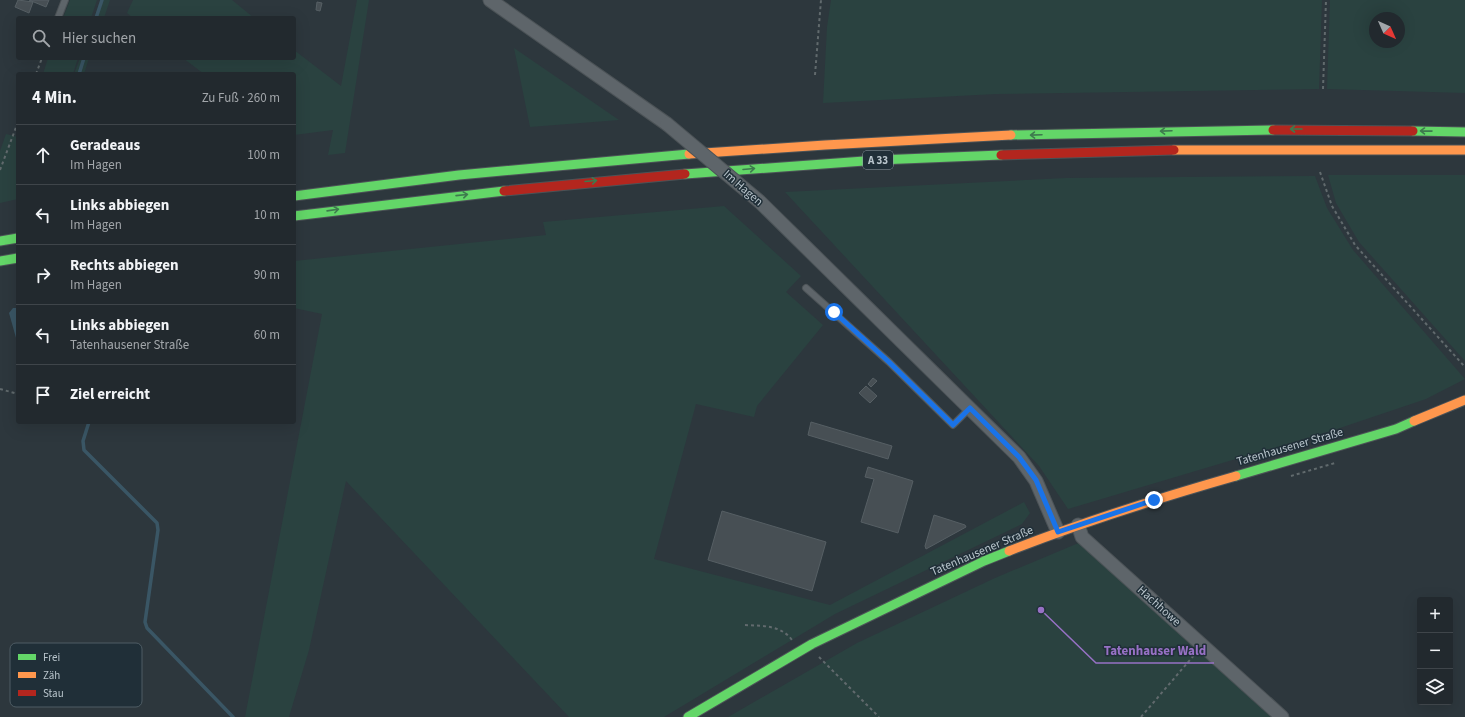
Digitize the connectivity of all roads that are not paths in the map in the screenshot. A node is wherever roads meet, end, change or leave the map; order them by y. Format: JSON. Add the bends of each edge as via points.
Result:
{"nodes":[{"id":1,"x":65,"y":0,"type":"edge"},
{"id":2,"x":490,"y":0,"type":"edge"},
{"id":3,"x":59,"y":16,"type":"edge"},
{"id":4,"x":1465,"y":132,"type":"edge"},
{"id":5,"x":1465,"y":150,"type":"edge"},
{"id":6,"x":296,"y":196,"type":"edge"},
{"id":7,"x":296,"y":216,"type":"edge"},
{"id":8,"x":16,"y":238,"type":"edge"},
{"id":9,"x":0,"y":241,"type":"edge"},
{"id":10,"x":16,"y":258,"type":"edge"},
{"id":11,"x":0,"y":261,"type":"edge"},
{"id":12,"x":806,"y":288,"type":"dead end"},
{"id":13,"x":1465,"y":400,"type":"edge"},
{"id":14,"x":970,"y":408,"type":"junction"},
{"id":15,"x":1078,"y":525,"type":"junction"},
{"id":16,"x":1058,"y":532,"type":"junction"},
{"id":17,"x":688,"y":717,"type":"edge"},
{"id":18,"x":1282,"y":717,"type":"edge"}],
"edges":[{"from":1,"to":3,"type":"lane"},
{"from":2,"to":14,"type":"street","name":"Im Hagen","bridge":true,"via":[[667,124],[760,202]]},
{"from":4,"to":6,"type":"main road","number":"A 33","one_way":true,"via":[[1301,129],[1176,131],[836,143],[564,163],[393,181]]},
{"from":7,"to":5,"type":"main road","number":"A 33","one_way":true,"via":[[563,184],[838,162],[1012,153],[1302,148]]},
{"from":8,"to":9,"type":"main road"},
{"from":10,"to":11,"type":"main road"},
{"from":12,"to":14,"type":"lane","via":[[889,362],[953,425]]},
{"from":13,"to":15,"type":"main road","name":"Tatenhausener Straße","via":[[1396,429]]},
{"from":14,"to":16,"type":"street","name":"Im Hagen","via":[[1019,457],[1032,475]]},
{"from":15,"to":16,"type":"main road","name":"Tatenhausener Straße"},
{"from":15,"to":18,"type":"street","name":"Hachhowe","via":[[1082,537]]},
{"from":16,"to":17,"type":"main road","name":"Tatenhausener Straße","via":[[984,561],[846,626]]}]}
